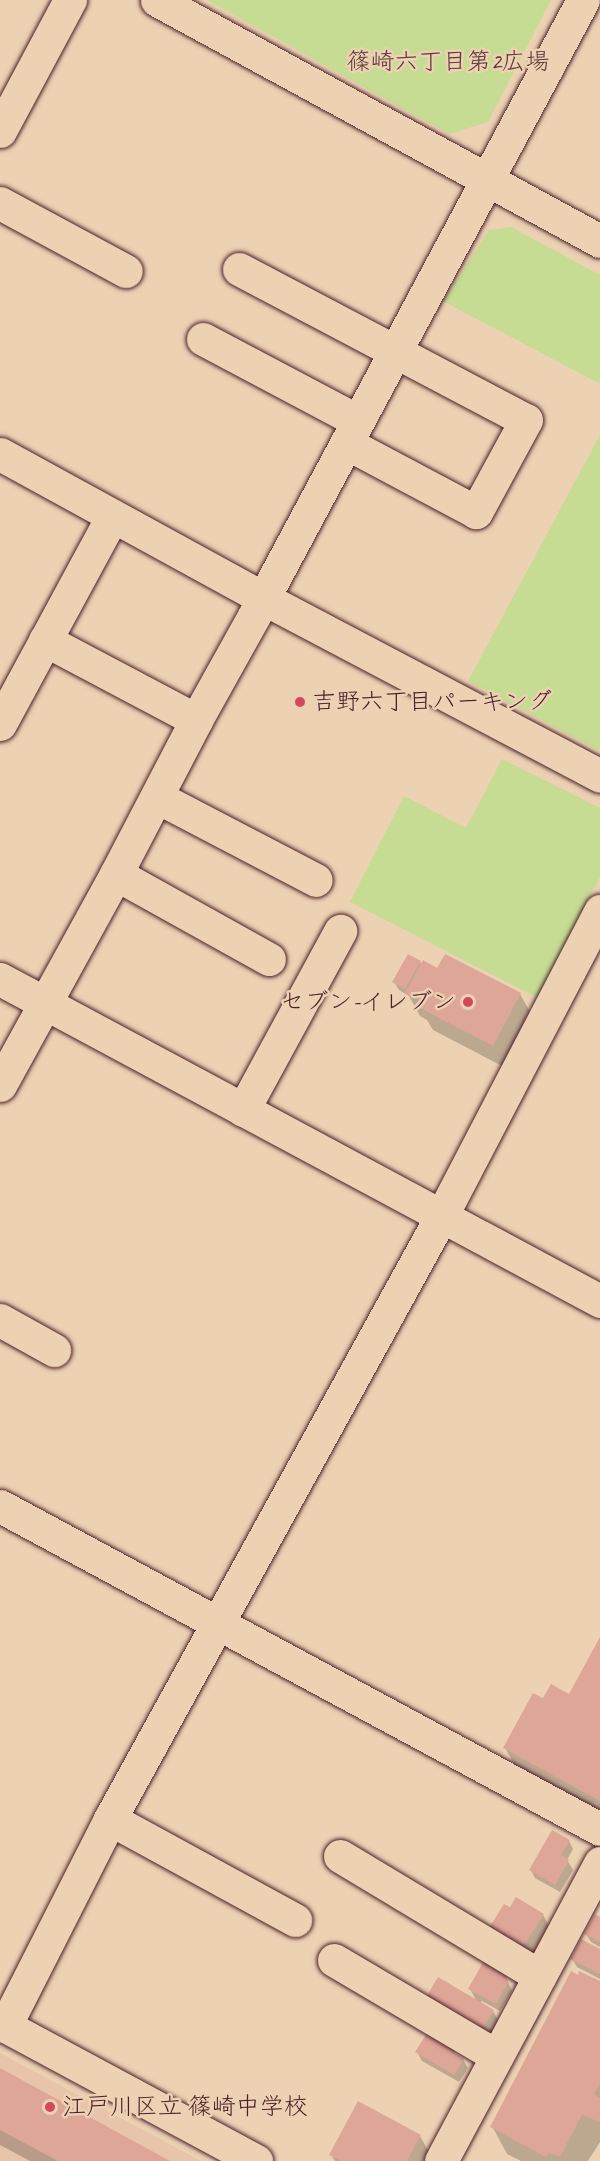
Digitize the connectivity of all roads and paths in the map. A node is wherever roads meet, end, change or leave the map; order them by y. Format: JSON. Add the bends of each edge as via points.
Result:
{"nodes":[{"id":1,"x":70,"y":0,"type":"edge"},
{"id":2,"x":157,"y":0,"type":"edge"},
{"id":3,"x":583,"y":0,"type":"edge"},
{"id":4,"x":0,"y":131,"type":"edge"},
{"id":5,"x":487,"y":180,"type":"junction"},
{"id":6,"x":0,"y":203,"type":"edge"},
{"id":7,"x":600,"y":241,"type":"edge"},
{"id":8,"x":239,"y":270,"type":"dead end"},
{"id":9,"x":126,"y":271,"type":"dead end"},
{"id":10,"x":203,"y":339,"type":"dead end"},
{"id":11,"x":395,"y":351,"type":"junction"},
{"id":12,"x":352,"y":432,"type":"junction"},
{"id":13,"x":0,"y":454,"type":"edge"},
{"id":14,"x":112,"y":517,"type":"junction"},
{"id":15,"x":263,"y":598,"type":"junction"},
{"id":16,"x":45,"y":640,"type":"junction"},
{"id":17,"x":196,"y":720,"type":"junction"},
{"id":18,"x":0,"y":724,"type":"edge"},
{"id":19,"x":600,"y":776,"type":"edge"},
{"id":20,"x":157,"y":797,"type":"junction"},
{"id":21,"x":116,"y":874,"type":"junction"},
{"id":22,"x":316,"y":880,"type":"dead end"},
{"id":23,"x":600,"y":911,"type":"edge"},
{"id":24,"x":340,"y":931,"type":"dead end"},
{"id":25,"x":269,"y":959,"type":"dead end"},
{"id":26,"x":0,"y":979,"type":"edge"},
{"id":27,"x":44,"y":1003,"type":"junction"},
{"id":28,"x":0,"y":1085,"type":"edge"},
{"id":29,"x":243,"y":1110,"type":"junction"},
{"id":30,"x":442,"y":1215,"type":"junction"},
{"id":31,"x":600,"y":1301,"type":"edge"},
{"id":32,"x":0,"y":1320,"type":"edge"},
{"id":33,"x":54,"y":1350,"type":"dead end"},
{"id":34,"x":0,"y":1506,"type":"edge"},
{"id":35,"x":219,"y":1622,"type":"junction"},
{"id":36,"x":110,"y":1819,"type":"junction"},
{"id":37,"x":600,"y":1829,"type":"edge"},
{"id":38,"x":340,"y":1856,"type":"dead end"},
{"id":39,"x":600,"y":1863,"type":"edge"},
{"id":40,"x":295,"y":1920,"type":"dead end"},
{"id":41,"x":334,"y":1960,"type":"dead end"},
{"id":42,"x":540,"y":1976,"type":"junction"},
{"id":43,"x":3,"y":2024,"type":"edge"},
{"id":44,"x":497,"y":2056,"type":"junction"},
{"id":45,"x":256,"y":2161,"type":"edge"},
{"id":46,"x":441,"y":2161,"type":"edge"}],
"edges":[{"from":1,"to":4,"type":"street"},
{"from":2,"to":5,"type":"street"},
{"from":3,"to":5,"type":"street"},
{"from":5,"to":7,"type":"street"},
{"from":5,"to":11,"type":"street"},
{"from":6,"to":9,"type":"street"},
{"from":8,"to":11,"type":"street"},
{"from":10,"to":12,"type":"street"},
{"from":11,"to":12,"type":"street"},
{"from":11,"to":12,"type":"street","via":[[526,420],[476,512]]},
{"from":12,"to":15,"type":"street"},
{"from":13,"to":14,"type":"street"},
{"from":14,"to":15,"type":"street"},
{"from":14,"to":16,"type":"street"},
{"from":15,"to":17,"type":"street"},
{"from":15,"to":19,"type":"street"},
{"from":16,"to":17,"type":"street"},
{"from":16,"to":18,"type":"street"},
{"from":17,"to":20,"type":"street"},
{"from":20,"to":21,"type":"street"},
{"from":20,"to":22,"type":"street"},
{"from":21,"to":25,"type":"street"},
{"from":21,"to":27,"type":"street"},
{"from":23,"to":30,"type":"street"},
{"from":24,"to":29,"type":"street"},
{"from":26,"to":27,"type":"street"},
{"from":27,"to":28,"type":"street"},
{"from":27,"to":29,"type":"street"},
{"from":29,"to":30,"type":"street"},
{"from":30,"to":31,"type":"street"},
{"from":30,"to":35,"type":"street"},
{"from":32,"to":33,"type":"street"},
{"from":34,"to":35,"type":"street"},
{"from":35,"to":36,"type":"street"},
{"from":35,"to":37,"type":"street"},
{"from":36,"to":40,"type":"street"},
{"from":36,"to":43,"type":"street"},
{"from":38,"to":42,"type":"street"},
{"from":39,"to":42,"type":"street"},
{"from":41,"to":44,"type":"street"},
{"from":42,"to":44,"type":"street"},
{"from":43,"to":45,"type":"street"},
{"from":44,"to":46,"type":"street"}]}
